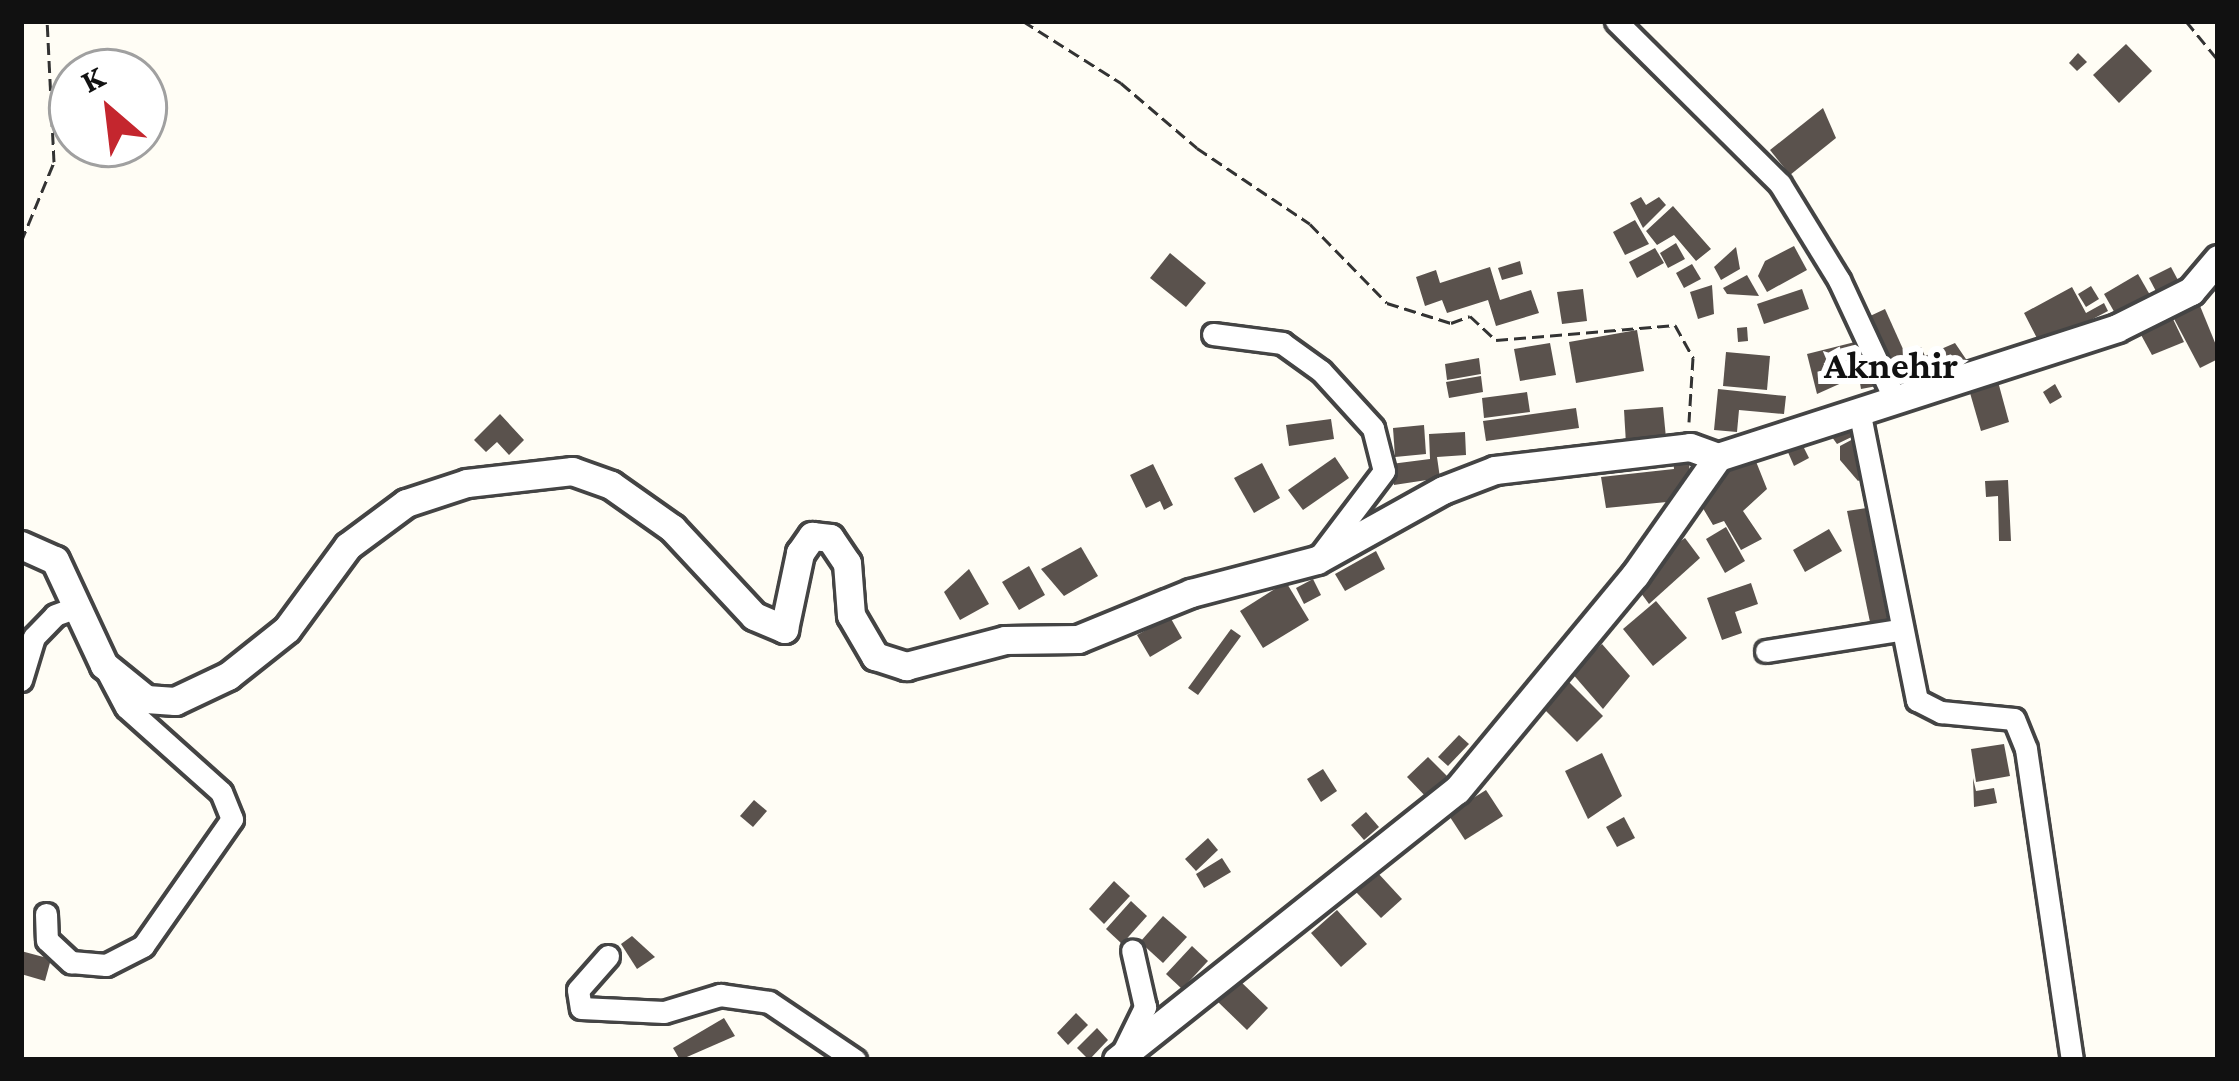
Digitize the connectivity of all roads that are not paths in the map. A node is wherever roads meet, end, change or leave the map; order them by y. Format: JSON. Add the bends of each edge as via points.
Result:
{"nodes":[{"id":1,"x":1616,"y":21,"type":"edge"},
{"id":2,"x":2218,"y":259,"type":"edge"},
{"id":3,"x":1213,"y":334,"type":"dead end"},
{"id":4,"x":1895,"y":400,"type":"junction"},
{"id":5,"x":1859,"y":410,"type":"junction"},
{"id":6,"x":1718,"y":457,"type":"junction"},
{"id":7,"x":21,"y":545,"type":"edge"},
{"id":8,"x":1317,"y":560,"type":"junction"},
{"id":9,"x":77,"y":607,"type":"junction"},
{"id":10,"x":1898,"y":630,"type":"junction"},
{"id":11,"x":1766,"y":651,"type":"dead end"},
{"id":12,"x":104,"y":665,"type":"junction"},
{"id":13,"x":21,"y":680,"type":"edge"},
{"id":14,"x":46,"y":914,"type":"dead end"},
{"id":15,"x":1132,"y":950,"type":"dead end"},
{"id":16,"x":608,"y":956,"type":"dead end"},
{"id":17,"x":1119,"y":1058,"type":"edge"},
{"id":18,"x":855,"y":1060,"type":"edge"},
{"id":19,"x":2072,"y":1060,"type":"edge"}],
"edges":[{"from":1,"to":4,"type":"street","via":[[1780,184],[1839,280]]},
{"from":2,"to":4,"type":"street","via":[[2191,291],[2117,328]]},
{"from":3,"to":8,"type":"street","via":[[1282,343],[1321,371],[1373,428],[1384,471]]},
{"from":4,"to":5,"type":"street"},
{"from":5,"to":6,"type":"street"},
{"from":5,"to":10,"type":"street"},
{"from":6,"to":8,"type":"street","via":[[1690,447],[1495,470]]},
{"from":6,"to":17,"type":"street","via":[[1635,575],[1457,790]]},
{"from":7,"to":9,"type":"street","via":[[55,560]]},
{"from":8,"to":12,"type":"street","via":[[1191,593],[1078,639],[1005,640],[906,666],[875,656],[851,616],[847,563],[830,538],[812,536],[800,554],[784,629],[754,616],[672,528],[611,485],[572,471],[524,472],[406,503],[348,546],[287,628],[228,676],[176,701],[146,699]]},
{"from":9,"to":12,"type":"street"},
{"from":9,"to":13,"type":"street","via":[[55,615],[34,638]]},
{"from":10,"to":11,"type":"street"},
{"from":10,"to":19,"type":"street","via":[[1917,700],[1942,712],[2014,719],[2026,749]]},
{"from":12,"to":14,"type":"street","via":[[126,707],[221,792],[232,819],[143,946],[106,965],[71,962],[46,940]]},
{"from":15,"to":17,"type":"street","via":[[1144,1007]]},
{"from":16,"to":18,"type":"street","via":[[578,990],[581,1008],[664,1012],[720,995],[769,1002]]}]}
